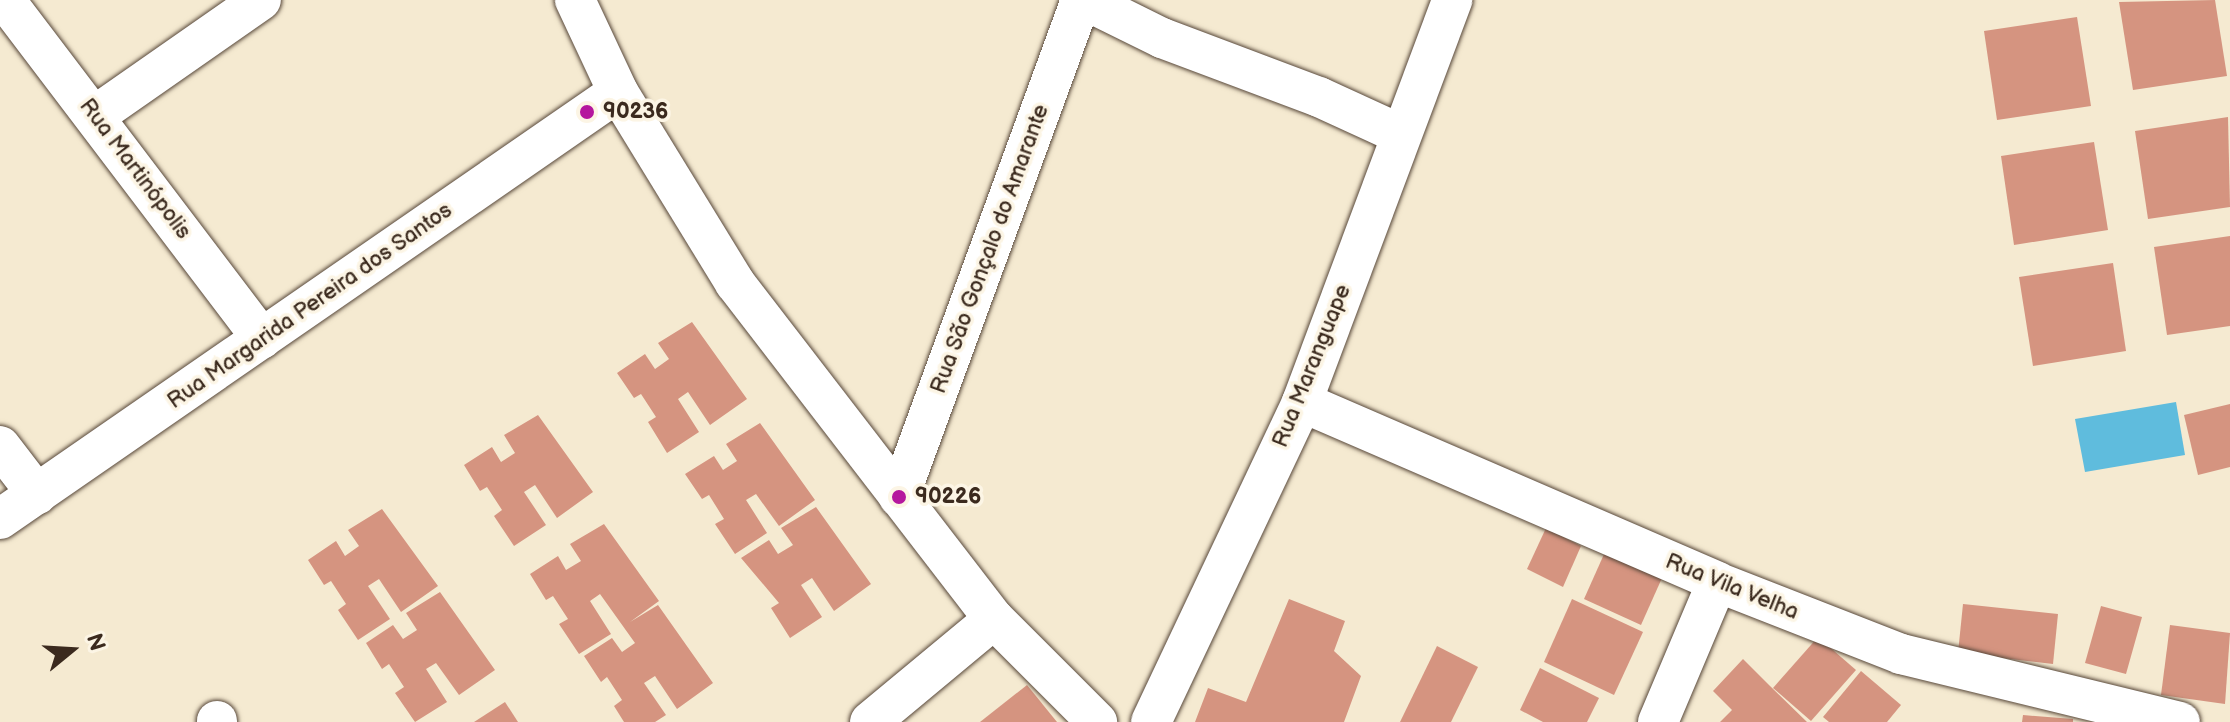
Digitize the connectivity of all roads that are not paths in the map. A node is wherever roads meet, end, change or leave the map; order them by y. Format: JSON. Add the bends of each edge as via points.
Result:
{"nodes":[{"id":1,"x":5,"y":0,"type":"edge"},
{"id":2,"x":261,"y":0,"type":"edge"},
{"id":3,"x":575,"y":0,"type":"edge"},
{"id":4,"x":1083,"y":0,"type":"edge"},
{"id":5,"x":1452,"y":0,"type":"edge"},
{"id":6,"x":618,"y":92,"type":"junction"},
{"id":7,"x":96,"y":115,"type":"junction"},
{"id":8,"x":1400,"y":134,"type":"junction"},
{"id":9,"x":262,"y":339,"type":"junction"},
{"id":10,"x":1302,"y":402,"type":"junction"},
{"id":11,"x":0,"y":446,"type":"edge"},
{"id":12,"x":37,"y":494,"type":"junction"},
{"id":13,"x":899,"y":497,"type":"junction"},
{"id":14,"x":0,"y":519,"type":"edge"},
{"id":15,"x":1717,"y":582,"type":"junction"},
{"id":16,"x":994,"y":619,"type":"junction"},
{"id":17,"x":870,"y":722,"type":"edge"},
{"id":18,"x":1097,"y":722,"type":"edge"},
{"id":19,"x":1151,"y":722,"type":"edge"},
{"id":20,"x":1658,"y":722,"type":"edge"},
{"id":21,"x":2180,"y":722,"type":"edge"}],
"edges":[{"from":1,"to":7,"type":"street","name":"Rua Martinópolis"},
{"from":2,"to":7,"type":"street"},
{"from":3,"to":6,"type":"street"},
{"from":4,"to":8,"type":"street","via":[[1162,38],[1319,97]]},
{"from":4,"to":13,"type":"street","name":"Rua São Gonçalo do Amarante"},
{"from":5,"to":8,"type":"street","name":"Rua Maranguape"},
{"from":6,"to":9,"type":"street","name":"Rua Margarida Pereira dos Santos"},
{"from":6,"to":13,"type":"street","via":[[735,283]]},
{"from":7,"to":9,"type":"street","name":"Rua Martinópolis"},
{"from":8,"to":10,"type":"street","name":"Rua Maranguape"},
{"from":9,"to":12,"type":"street","name":"Rua Margarida Pereira dos Santos"},
{"from":10,"to":15,"type":"street","name":"Rua Vila Velha"},
{"from":10,"to":19,"type":"street","name":"Rua Maranguape"},
{"from":11,"to":12,"type":"street"},
{"from":12,"to":14,"type":"street","name":"Rua Margarida Pereira dos Santos"},
{"from":13,"to":16,"type":"street"},
{"from":15,"to":20,"type":"street"},
{"from":15,"to":21,"type":"street","name":"Rua Vila Velha","via":[[1901,654]]},
{"from":16,"to":17,"type":"street"},
{"from":16,"to":18,"type":"street"}]}
